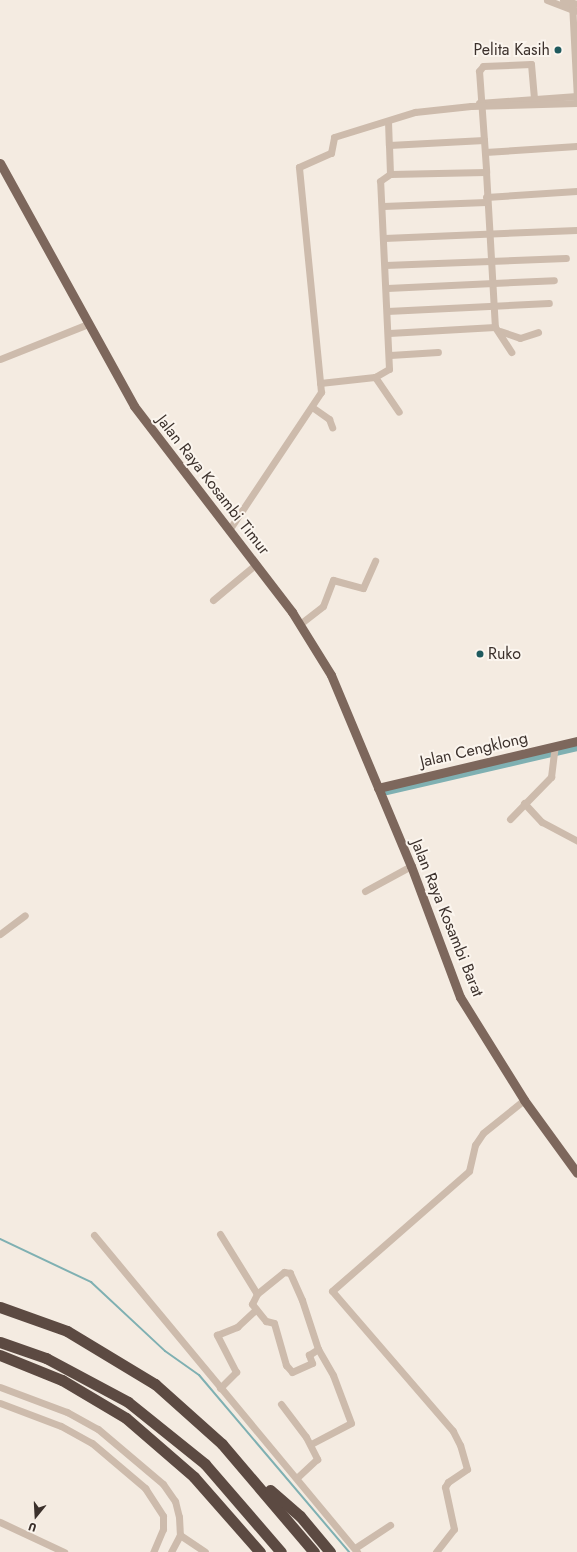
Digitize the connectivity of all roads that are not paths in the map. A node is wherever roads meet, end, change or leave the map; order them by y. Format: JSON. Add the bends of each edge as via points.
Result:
{"nodes":[{"id":1,"x":547,"y":0,"type":"edge"},
{"id":2,"x":563,"y":0,"type":"edge"},
{"id":3,"x":575,"y":4,"type":"edge"},
{"id":4,"x":576,"y":12,"type":"edge"},
{"id":5,"x":576,"y":32,"type":"edge"},
{"id":6,"x":577,"y":96,"type":"edge"},
{"id":7,"x":534,"y":99,"type":"junction"},
{"id":8,"x":577,"y":103,"type":"edge"},
{"id":9,"x":482,"y":104,"type":"junction"},
{"id":10,"x":577,"y":106,"type":"edge"},
{"id":11,"x":388,"y":121,"type":"junction"},
{"id":12,"x":484,"y":140,"type":"junction"},
{"id":13,"x":389,"y":146,"type":"junction"},
{"id":14,"x":577,"y":146,"type":"edge"},
{"id":15,"x":484,"y":152,"type":"junction"},
{"id":16,"x":0,"y":163,"type":"edge"},
{"id":17,"x":486,"y":172,"type":"junction"},
{"id":18,"x":390,"y":174,"type":"junction"},
{"id":19,"x":577,"y":191,"type":"edge"},
{"id":20,"x":486,"y":200,"type":"junction"},
{"id":21,"x":383,"y":206,"type":"junction"},
{"id":22,"x":576,"y":231,"type":"edge"},
{"id":23,"x":488,"y":234,"type":"junction"},
{"id":24,"x":384,"y":238,"type":"junction"},
{"id":25,"x":566,"y":258,"type":"dead end"},
{"id":26,"x":490,"y":261,"type":"junction"},
{"id":27,"x":385,"y":266,"type":"junction"},
{"id":28,"x":554,"y":280,"type":"dead end"},
{"id":29,"x":492,"y":284,"type":"junction"},
{"id":30,"x":386,"y":288,"type":"junction"},
{"id":31,"x":548,"y":303,"type":"dead end"},
{"id":32,"x":493,"y":306,"type":"junction"},
{"id":33,"x":387,"y":311,"type":"junction"},
{"id":34,"x":88,"y":324,"type":"junction"},
{"id":35,"x":497,"y":329,"type":"junction"},
{"id":36,"x":538,"y":332,"type":"dead end"},
{"id":37,"x":389,"y":333,"type":"junction"},
{"id":38,"x":438,"y":352,"type":"dead end"},
{"id":39,"x":511,"y":352,"type":"dead end"},
{"id":40,"x":390,"y":355,"type":"junction"},
{"id":41,"x":0,"y":359,"type":"edge"},
{"id":42,"x":375,"y":377,"type":"junction"},
{"id":43,"x":320,"y":383,"type":"junction"},
{"id":44,"x":312,"y":407,"type":"junction"},
{"id":45,"x":399,"y":412,"type":"dead end"},
{"id":46,"x":332,"y":427,"type":"dead end"},
{"id":47,"x":229,"y":530,"type":"junction"},
{"id":48,"x":375,"y":561,"type":"dead end"},
{"id":49,"x":256,"y":564,"type":"junction"},
{"id":50,"x":213,"y":600,"type":"dead end"},
{"id":51,"x":300,"y":624,"type":"junction"},
{"id":52,"x":577,"y":741,"type":"edge"},
{"id":53,"x":556,"y":751,"type":"junction"},
{"id":54,"x":378,"y":788,"type":"junction"},
{"id":55,"x":524,"y":803,"type":"junction"},
{"id":56,"x":510,"y":819,"type":"dead end"},
{"id":57,"x":577,"y":841,"type":"edge"},
{"id":58,"x":411,"y":866,"type":"junction"},
{"id":59,"x":365,"y":891,"type":"dead end"},
{"id":60,"x":25,"y":915,"type":"dead end"},
{"id":61,"x":0,"y":934,"type":"edge"},
{"id":62,"x":524,"y":1100,"type":"junction"},
{"id":63,"x":577,"y":1173,"type":"edge"},
{"id":64,"x":220,"y":1234,"type":"dead end"},
{"id":65,"x":94,"y":1235,"type":"dead end"},
{"id":66,"x":257,"y":1294,"type":"junction"},
{"id":67,"x":0,"y":1307,"type":"edge"},
{"id":68,"x":256,"y":1309,"type":"junction"},
{"id":69,"x":0,"y":1342,"type":"edge"},
{"id":70,"x":318,"y":1349,"type":"junction"},
{"id":71,"x":0,"y":1355,"type":"edge"},
{"id":72,"x":0,"y":1387,"type":"edge"},
{"id":73,"x":220,"y":1388,"type":"junction"},
{"id":74,"x":0,"y":1403,"type":"edge"},
{"id":75,"x":281,"y":1404,"type":"dead end"},
{"id":76,"x":311,"y":1444,"type":"junction"},
{"id":77,"x":243,"y":1467,"type":"junction"},
{"id":78,"x":298,"y":1477,"type":"junction"},
{"id":79,"x":0,"y":1522,"type":"edge"},
{"id":80,"x":390,"y":1525,"type":"dead end"},
{"id":81,"x":180,"y":1535,"type":"junction"},
{"id":82,"x":356,"y":1550,"type":"edge"},
{"id":83,"x":64,"y":1552,"type":"edge"},
{"id":84,"x":152,"y":1552,"type":"edge"},
{"id":85,"x":171,"y":1552,"type":"edge"},
{"id":86,"x":205,"y":1552,"type":"edge"},
{"id":87,"x":260,"y":1552,"type":"edge"},
{"id":88,"x":280,"y":1552,"type":"edge"},
{"id":89,"x":314,"y":1552,"type":"edge"},
{"id":90,"x":330,"y":1552,"type":"edge"},
{"id":91,"x":436,"y":1552,"type":"edge"}],
"edges":[{"from":1,"to":4,"type":"street"},
{"from":2,"to":3,"type":"street"},
{"from":3,"to":4,"type":"street"},
{"from":4,"to":5,"type":"street"},
{"from":5,"to":6,"type":"street"},
{"from":6,"to":7,"type":"street"},
{"from":6,"to":8,"type":"street"},
{"from":7,"to":9,"type":"street"},
{"from":7,"to":9,"type":"street","via":[[532,65],[484,65],[479,71]]},
{"from":8,"to":9,"type":"street"},
{"from":8,"to":10,"type":"street"},
{"from":9,"to":11,"type":"street","via":[[415,112]]},
{"from":9,"to":12,"type":"street"},
{"from":11,"to":13,"type":"street"},
{"from":11,"to":43,"type":"street","via":[[332,138],[331,153],[302,164],[297,170]]},
{"from":12,"to":13,"type":"street"},
{"from":12,"to":15,"type":"street"},
{"from":13,"to":18,"type":"street"},
{"from":14,"to":15,"type":"street"},
{"from":15,"to":17,"type":"street"},
{"from":16,"to":34,"type":"main road","name":"Jalan Raya Kosambi Timur","via":[[24,200]]},
{"from":17,"to":18,"type":"street"},
{"from":17,"to":20,"type":"street"},
{"from":18,"to":21,"type":"street","via":[[380,181]]},
{"from":19,"to":20,"type":"street"},
{"from":20,"to":21,"type":"street"},
{"from":20,"to":23,"type":"street"},
{"from":21,"to":24,"type":"street"},
{"from":22,"to":23,"type":"street"},
{"from":23,"to":24,"type":"street"},
{"from":23,"to":26,"type":"street"},
{"from":24,"to":27,"type":"street"},
{"from":25,"to":26,"type":"street"},
{"from":26,"to":27,"type":"street"},
{"from":26,"to":29,"type":"street"},
{"from":27,"to":30,"type":"street"},
{"from":28,"to":29,"type":"street"},
{"from":29,"to":30,"type":"street"},
{"from":29,"to":32,"type":"street"},
{"from":30,"to":33,"type":"street"},
{"from":31,"to":32,"type":"street"},
{"from":32,"to":33,"type":"street"},
{"from":32,"to":35,"type":"street"},
{"from":33,"to":37,"type":"street"},
{"from":34,"to":41,"type":"street"},
{"from":34,"to":47,"type":"main road","name":"Jalan Raya Kosambi Timur","via":[[154,436]]},
{"from":35,"to":36,"type":"street","via":[[517,338]]},
{"from":35,"to":37,"type":"street"},
{"from":35,"to":39,"type":"street"},
{"from":37,"to":40,"type":"street"},
{"from":38,"to":40,"type":"street"},
{"from":40,"to":42,"type":"street","via":[[389,369]]},
{"from":42,"to":43,"type":"street"},
{"from":42,"to":45,"type":"street"},
{"from":43,"to":44,"type":"street","via":[[320,394]]},
{"from":44,"to":46,"type":"street","via":[[328,419]]},
{"from":44,"to":47,"type":"street"},
{"from":47,"to":49,"type":"main road","name":"Jalan Raya Kosambi Timur"},
{"from":48,"to":51,"type":"street","via":[[363,588],[333,580],[323,606]]},
{"from":49,"to":50,"type":"street"},
{"from":49,"to":51,"type":"main road","name":"Jalan Raya Kosambi Timur"},
{"from":51,"to":54,"type":"main road","name":"Jalan Raya Kosambi Timur","via":[[331,675]]},
{"from":52,"to":53,"type":"main road","name":"Jalan Cengklong"},
{"from":53,"to":54,"type":"main road","name":"Jalan Cengklong"},
{"from":53,"to":55,"type":"street","via":[[551,777]]},
{"from":54,"to":58,"type":"main road","name":"Jalan Raya Kosambi Barat"},
{"from":55,"to":56,"type":"street"},
{"from":55,"to":57,"type":"street","via":[[542,822]]},
{"from":58,"to":59,"type":"street"},
{"from":58,"to":62,"type":"main road","name":"Jalan Raya Kosambi Barat","via":[[460,997]]},
{"from":60,"to":61,"type":"street"},
{"from":62,"to":63,"type":"main road","name":"Jalan Raya Kosambi Barat"},
{"from":62,"to":91,"type":"street","via":[[483,1133],[475,1145],[469,1171],[332,1290],[453,1431],[460,1445],[467,1469],[448,1482],[446,1488],[454,1529]]},
{"from":64,"to":66,"type":"street"},
{"from":65,"to":73,"type":"street","via":[[172,1324]]},
{"from":66,"to":68,"type":"street","via":[[252,1301]]},
{"from":66,"to":70,"type":"street","via":[[284,1272],[290,1273]]},
{"from":67,"to":77,"type":"highway","via":[[67,1330],[135,1369],[196,1418]]},
{"from":68,"to":70,"type":"street","via":[[266,1321],[274,1323],[286,1365],[292,1372],[312,1363],[309,1355]]},
{"from":68,"to":73,"type":"street","via":[[238,1327],[217,1336],[236,1372]]},
{"from":69,"to":88,"type":"highway","via":[[46,1358],[128,1402],[205,1464]]},
{"from":70,"to":76,"type":"street","via":[[333,1375],[351,1422]]},
{"from":71,"to":87,"type":"highway","via":[[62,1380],[126,1418],[194,1476]]},
{"from":72,"to":81,"type":"street","via":[[67,1412],[122,1446],[163,1484],[175,1501]]},
{"from":73,"to":78,"type":"street"},
{"from":74,"to":84,"type":"street","via":[[61,1426],[92,1443],[145,1488],[163,1516],[163,1529]]},
{"from":75,"to":76,"type":"street"},
{"from":76,"to":78,"type":"street","via":[[316,1462]]},
{"from":77,"to":89,"type":"highway"},
{"from":77,"to":90,"type":"highway","via":[[300,1516]]},
{"from":78,"to":82,"type":"street"},
{"from":79,"to":83,"type":"street"},
{"from":80,"to":82,"type":"street"},
{"from":81,"to":85,"type":"street"},
{"from":81,"to":86,"type":"street"}]}
